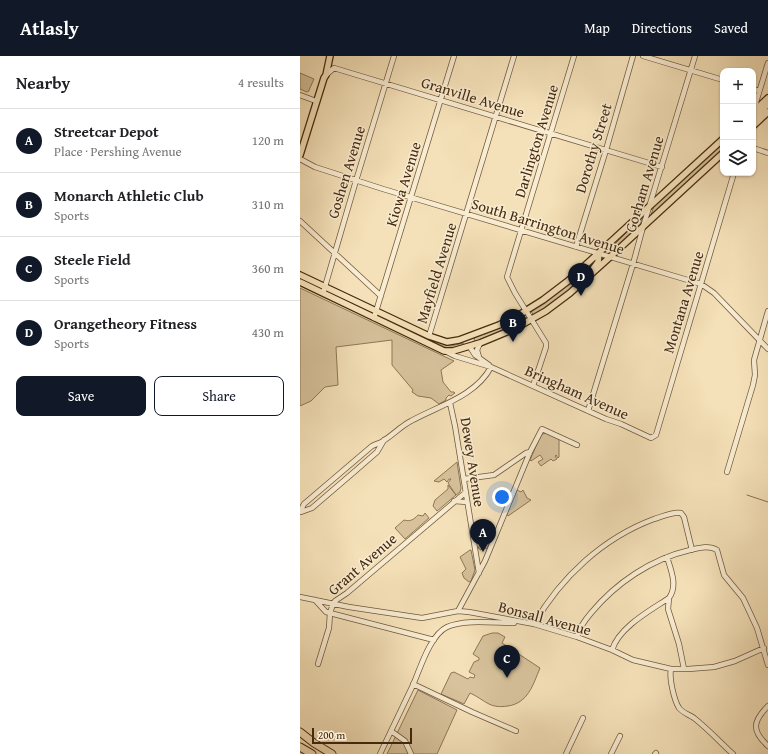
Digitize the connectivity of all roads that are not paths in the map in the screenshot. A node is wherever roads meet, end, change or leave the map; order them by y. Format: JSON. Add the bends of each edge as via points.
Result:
{"nodes":[{"id":1,"x":330,"y":56,"type":"edge"},
{"id":2,"x":394,"y":56,"type":"edge"},
{"id":3,"x":454,"y":56,"type":"edge"},
{"id":4,"x":514,"y":56,"type":"edge"},
{"id":5,"x":574,"y":56,"type":"edge"},
{"id":6,"x":633,"y":56,"type":"edge"},
{"id":7,"x":643,"y":56,"type":"edge"},
{"id":8,"x":695,"y":56,"type":"edge"},
{"id":9,"x":768,"y":63,"type":"edge"},
{"id":10,"x":691,"y":70,"type":"junction"},
{"id":11,"x":326,"y":75,"type":"junction"},
{"id":12,"x":720,"y":79,"type":"edge"},
{"id":13,"x":386,"y":84,"type":"junction"},
{"id":14,"x":756,"y":90,"type":"edge"},
{"id":15,"x":760,"y":91,"type":"junction"},
{"id":16,"x":300,"y":95,"type":"edge"},
{"id":17,"x":768,"y":98,"type":"edge"},
{"id":18,"x":441,"y":100,"type":"junction"},
{"id":19,"x":316,"y":101,"type":"junction"},
{"id":20,"x":756,"y":104,"type":"edge"},
{"id":21,"x":768,"y":104,"type":"edge"},
{"id":22,"x":756,"y":109,"type":"edge"},
{"id":23,"x":768,"y":112,"type":"edge"},
{"id":24,"x":496,"y":117,"type":"junction"},
{"id":25,"x":756,"y":117,"type":"edge"},
{"id":26,"x":756,"y":123,"type":"edge"},
{"id":27,"x":551,"y":133,"type":"junction"},
{"id":28,"x":722,"y":140,"type":"edge"},
{"id":29,"x":301,"y":145,"type":"edge"},
{"id":30,"x":756,"y":149,"type":"edge"},
{"id":31,"x":606,"y":150,"type":"junction"},
{"id":32,"x":720,"y":153,"type":"edge"},
{"id":33,"x":768,"y":153,"type":"edge"},
{"id":34,"x":300,"y":155,"type":"edge"},
{"id":35,"x":720,"y":156,"type":"edge"},
{"id":36,"x":300,"y":159,"type":"edge"},
{"id":37,"x":715,"y":160,"type":"junction"},
{"id":38,"x":662,"y":167,"type":"junction"},
{"id":39,"x":733,"y":176,"type":"edge"},
{"id":40,"x":356,"y":180,"type":"junction"},
{"id":41,"x":411,"y":197,"type":"junction"},
{"id":42,"x":650,"y":206,"type":"junction"},
{"id":43,"x":466,"y":213,"type":"junction"},
{"id":44,"x":635,"y":220,"type":"junction"},
{"id":45,"x":300,"y":221,"type":"edge"},
{"id":46,"x":643,"y":227,"type":"junction"},
{"id":47,"x":521,"y":230,"type":"junction"},
{"id":48,"x":576,"y":246,"type":"junction"},
{"id":49,"x":334,"y":253,"type":"junction"},
{"id":50,"x":599,"y":254,"type":"junction"},
{"id":51,"x":610,"y":258,"type":"junction"},
{"id":52,"x":633,"y":264,"type":"junction"},
{"id":53,"x":300,"y":275,"type":"edge"},
{"id":54,"x":300,"y":283,"type":"edge"},
{"id":55,"x":701,"y":284,"type":"junction"},
{"id":56,"x":324,"y":286,"type":"junction"},
{"id":57,"x":578,"y":286,"type":"junction"},
{"id":58,"x":327,"y":295,"type":"junction"},
{"id":59,"x":381,"y":296,"type":"junction"},
{"id":60,"x":376,"y":311,"type":"junction"},
{"id":61,"x":526,"y":311,"type":"junction"},
{"id":62,"x":768,"y":311,"type":"edge"},
{"id":63,"x":374,"y":318,"type":"junction"},
{"id":64,"x":532,"y":320,"type":"junction"},
{"id":65,"x":474,"y":335,"type":"junction"},
{"id":66,"x":429,"y":336,"type":"junction"},
{"id":67,"x":459,"y":340,"type":"junction"},
{"id":68,"x":760,"y":340,"type":"junction"},
{"id":69,"x":480,"y":343,"type":"junction"},
{"id":70,"x":470,"y":347,"type":"junction"},
{"id":71,"x":768,"y":349,"type":"edge"},
{"id":72,"x":444,"y":351,"type":"junction"},
{"id":73,"x":479,"y":357,"type":"junction"},
{"id":74,"x":490,"y":367,"type":"junction"},
{"id":75,"x":533,"y":386,"type":"junction"},
{"id":76,"x":450,"y":403,"type":"junction"},
{"id":77,"x":588,"y":411,"type":"junction"},
{"id":78,"x":654,"y":437,"type":"joint"},
{"id":79,"x":384,"y":440,"type":"junction"},
{"id":80,"x":577,"y":445,"type":"dead end"},
{"id":81,"x":530,"y":452,"type":"junction"},
{"id":82,"x":727,"y":472,"type":"dead end"},
{"id":83,"x":340,"y":473,"type":"junction"},
{"id":84,"x":464,"y":479,"type":"junction"},
{"id":85,"x":345,"y":480,"type":"junction"},
{"id":86,"x":466,"y":492,"type":"junction"},
{"id":87,"x":454,"y":501,"type":"junction"},
{"id":88,"x":467,"y":502,"type":"junction"},
{"id":89,"x":300,"y":512,"type":"edge"},
{"id":90,"x":692,"y":550,"type":"junction"},
{"id":91,"x":667,"y":557,"type":"junction"},
{"id":92,"x":479,"y":573,"type":"junction"},
{"id":93,"x":300,"y":597,"type":"edge"},
{"id":94,"x":669,"y":598,"type":"junction"},
{"id":95,"x":315,"y":600,"type":"junction"},
{"id":96,"x":333,"y":604,"type":"junction"},
{"id":97,"x":656,"y":606,"type":"junction"},
{"id":98,"x":668,"y":609,"type":"junction"},
{"id":99,"x":458,"y":611,"type":"junction"},
{"id":100,"x":330,"y":613,"type":"junction"},
{"id":101,"x":520,"y":622,"type":"junction"},
{"id":102,"x":534,"y":624,"type":"junction"},
{"id":103,"x":577,"y":637,"type":"junction"},
{"id":104,"x":434,"y":640,"type":"junction"},
{"id":105,"x":764,"y":648,"type":"junction"},
{"id":106,"x":612,"y":650,"type":"junction"},
{"id":107,"x":318,"y":664,"type":"dead end"},
{"id":108,"x":768,"y":665,"type":"edge"},
{"id":109,"x":671,"y":669,"type":"junction"},
{"id":110,"x":684,"y":669,"type":"junction"},
{"id":111,"x":413,"y":684,"type":"junction"},
{"id":112,"x":768,"y":706,"type":"edge"},
{"id":113,"x":583,"y":718,"type":"dead end"},
{"id":114,"x":391,"y":731,"type":"junction"},
{"id":115,"x":516,"y":731,"type":"dead end"},
{"id":116,"x":300,"y":732,"type":"edge"},
{"id":117,"x":300,"y":736,"type":"edge"},
{"id":118,"x":620,"y":736,"type":"dead end"},
{"id":119,"x":314,"y":742,"type":"junction"},
{"id":120,"x":768,"y":746,"type":"edge"},
{"id":121,"x":300,"y":747,"type":"edge"},
{"id":122,"x":300,"y":751,"type":"edge"},
{"id":123,"x":305,"y":754,"type":"edge"},
{"id":124,"x":312,"y":754,"type":"edge"},
{"id":125,"x":332,"y":754,"type":"edge"},
{"id":126,"x":380,"y":754,"type":"edge"},
{"id":127,"x":411,"y":754,"type":"edge"},
{"id":128,"x":566,"y":754,"type":"edge"},
{"id":129,"x":611,"y":754,"type":"edge"},
{"id":130,"x":733,"y":754,"type":"edge"}],
"edges":[{"from":1,"to":11,"type":"main road"},
{"from":2,"to":13,"type":"street","name":"Goshen Avenue"},
{"from":3,"to":18,"type":"street","name":"Kiowa Avenue"},
{"from":4,"to":24,"type":"street","name":"Mayfield Avenue"},
{"from":5,"to":27,"type":"street","name":"Darlington Avenue"},
{"from":6,"to":31,"type":"street","name":"Dorothy Street"},
{"from":7,"to":10,"type":"street"},
{"from":8,"to":10,"type":"street","name":"Gorham Avenue"},
{"from":9,"to":15,"type":"street"},
{"from":10,"to":12,"type":"street"},
{"from":10,"to":38,"type":"street","name":"Gorham Avenue"},
{"from":11,"to":13,"type":"street","name":"Granville Avenue","via":[[334,68]]},
{"from":11,"to":19,"type":"main road"},
{"from":13,"to":18,"type":"street","name":"Granville Avenue"},
{"from":13,"to":40,"type":"street","name":"Goshen Avenue"},
{"from":14,"to":15,"type":"street"},
{"from":15,"to":20,"type":"street"},
{"from":16,"to":19,"type":"street"},
{"from":17,"to":22,"type":"main road"},
{"from":18,"to":24,"type":"street","name":"Granville Avenue"},
{"from":18,"to":41,"type":"street","name":"Kiowa Avenue"},
{"from":19,"to":29,"type":"main road"},
{"from":21,"to":25,"type":"main road"},
{"from":23,"to":26,"type":"main road"},
{"from":24,"to":27,"type":"street","name":"Granville Avenue"},
{"from":24,"to":43,"type":"street","name":"Mayfield Avenue"},
{"from":27,"to":31,"type":"street","name":"Granville Avenue"},
{"from":27,"to":47,"type":"street","name":"Darlington Avenue"},
{"from":28,"to":42,"type":"main road"},
{"from":29,"to":34,"type":"main road"},
{"from":30,"to":33,"type":"street"},
{"from":31,"to":38,"type":"street","name":"Granville Avenue"},
{"from":31,"to":48,"type":"street","name":"Dorothy Street"},
{"from":32,"to":37,"type":"main road"},
{"from":35,"to":37,"type":"main road"},
{"from":36,"to":40,"type":"street","name":"South Barrington Avenue","via":[[315,167]]},
{"from":37,"to":46,"type":"main road"},
{"from":38,"to":42,"type":"street","name":"Gorham Avenue"},
{"from":39,"to":55,"type":"street","name":"Montana Avenue"},
{"from":40,"to":41,"type":"street","name":"South Barrington Avenue"},
{"from":40,"to":49,"type":"street","name":"Goshen Avenue"},
{"from":41,"to":43,"type":"street","name":"South Barrington Avenue"},
{"from":41,"to":59,"type":"street","name":"Kiowa Avenue"},
{"from":42,"to":44,"type":"main road"},
{"from":42,"to":46,"type":"street","name":"Gorham Avenue"},
{"from":43,"to":47,"type":"street","name":"South Barrington Avenue"},
{"from":43,"to":66,"type":"street","name":"Mayfield Avenue"},
{"from":44,"to":50,"type":"main road"},
{"from":44,"to":51,"type":"main road","via":[[611,247]]},
{"from":45,"to":49,"type":"street"},
{"from":46,"to":51,"type":"main road"},
{"from":46,"to":52,"type":"street","name":"Gorham Avenue"},
{"from":47,"to":48,"type":"street","name":"South Barrington Avenue"},
{"from":47,"to":61,"type":"street","name":"Darlington Avenue","via":[[507,277]]},
{"from":48,"to":50,"type":"street","name":"South Barrington Avenue"},
{"from":49,"to":56,"type":"street","name":"Goshen Avenue"},
{"from":49,"to":59,"type":"street"},
{"from":50,"to":51,"type":"street","name":"South Barrington Avenue"},
{"from":50,"to":57,"type":"main road","via":[[597,264]]},
{"from":50,"to":61,"type":"main road","via":[[555,292]]},
{"from":51,"to":52,"type":"street","name":"South Barrington Avenue"},
{"from":51,"to":57,"type":"main road"},
{"from":52,"to":55,"type":"street","name":"South Barrington Avenue"},
{"from":52,"to":77,"type":"street","name":"Gorham Avenue"},
{"from":53,"to":56,"type":"main road"},
{"from":54,"to":58,"type":"main road"},
{"from":55,"to":68,"type":"street","name":"South Barrington Avenue","via":[[714,293]]},
{"from":55,"to":78,"type":"street","name":"Montana Avenue"},
{"from":56,"to":58,"type":"street"},
{"from":56,"to":60,"type":"main road"},
{"from":57,"to":64,"type":"main road"},
{"from":58,"to":63,"type":"main road"},
{"from":59,"to":60,"type":"street","name":"Kiowa Avenue"},
{"from":60,"to":63,"type":"street","name":"Kiowa Avenue"},
{"from":60,"to":66,"type":"main road"},
{"from":61,"to":64,"type":"street","name":"Darlington Avenue"},
{"from":61,"to":65,"type":"main road"},
{"from":62,"to":68,"type":"street"},
{"from":63,"to":72,"type":"main road"},
{"from":64,"to":69,"type":"main road"},
{"from":64,"to":75,"type":"street","name":"Darlington Avenue","via":[[546,343]]},
{"from":65,"to":67,"type":"main road"},
{"from":65,"to":69,"type":"main road","via":[[473,342]]},
{"from":66,"to":67,"type":"main road","via":[[447,342]]},
{"from":67,"to":70,"type":"main road","via":[[466,342]]},
{"from":68,"to":71,"type":"street","name":"South Barrington Avenue"},
{"from":68,"to":82,"type":"street","via":[[754,360],[753,385]]},
{"from":69,"to":70,"type":"main road"},
{"from":69,"to":73,"type":"street","via":[[477,350]]},
{"from":70,"to":72,"type":"main road"},
{"from":70,"to":73,"type":"street","name":"Bringham Avenue"},
{"from":72,"to":74,"type":"street","name":"Bringham Avenue"},
{"from":73,"to":74,"type":"street","name":"Bringham Avenue"},
{"from":74,"to":75,"type":"street","name":"Bringham Avenue"},
{"from":74,"to":76,"type":"street","via":[[481,380]]},
{"from":75,"to":77,"type":"street","name":"Bringham Avenue"},
{"from":76,"to":79,"type":"street","via":[[410,421]]},
{"from":76,"to":84,"type":"street","name":"Dewey Avenue"},
{"from":77,"to":78,"type":"street","name":"Bringham Avenue","via":[[651,438]]},
{"from":79,"to":83,"type":"street","via":[[372,446]]},
{"from":79,"to":85,"type":"street","via":[[377,452]]},
{"from":80,"to":81,"type":"street","via":[[542,429]]},
{"from":81,"to":84,"type":"street","via":[[526,452],[494,475]]},
{"from":81,"to":92,"type":"street"},
{"from":83,"to":85,"type":"street"},
{"from":83,"to":89,"type":"street","via":[[304,504]]},
{"from":84,"to":86,"type":"street","name":"Dewey Avenue"},
{"from":85,"to":89,"type":"street","via":[[312,508]]},
{"from":86,"to":87,"type":"street","name":"Grant Avenue"},
{"from":86,"to":88,"type":"street","name":"Dewey Avenue"},
{"from":87,"to":88,"type":"street"},
{"from":87,"to":96,"type":"street","name":"Grant Avenue"},
{"from":88,"to":92,"type":"street","name":"Dewey Avenue"},
{"from":90,"to":91,"type":"street"},
{"from":90,"to":102,"type":"street","via":[[681,513],[674,513],[639,526],[609,543],[583,564],[555,592]]},
{"from":90,"to":105,"type":"street","via":[[708,547],[717,550],[724,575],[743,598]]},
{"from":91,"to":94,"type":"street","via":[[674,586]]},
{"from":91,"to":103,"type":"street","via":[[638,572],[609,593],[588,617]]},
{"from":92,"to":99,"type":"street"},
{"from":93,"to":95,"type":"street","name":"Bonsall Avenue"},
{"from":94,"to":97,"type":"street"},
{"from":94,"to":98,"type":"street"},
{"from":95,"to":96,"type":"street","name":"Bonsall Avenue"},
{"from":95,"to":100,"type":"street","name":"Bonsall Avenue","via":[[322,609]]},
{"from":96,"to":99,"type":"street","name":"Bonsall Avenue","via":[[422,618]]},
{"from":96,"to":100,"type":"street","name":"Grant Avenue"},
{"from":97,"to":98,"type":"street"},
{"from":97,"to":106,"type":"street","via":[[625,630]]},
{"from":98,"to":110,"type":"street"},
{"from":99,"to":101,"type":"street","name":"Bonsall Avenue"},
{"from":100,"to":104,"type":"street","name":"Bonsall Avenue"},
{"from":100,"to":107,"type":"street","name":"Grant Avenue","via":[[329,628]]},
{"from":101,"to":102,"type":"street","name":"Bonsall Avenue"},
{"from":101,"to":104,"type":"street","via":[[455,624],[444,629]]},
{"from":102,"to":103,"type":"street","name":"Bonsall Avenue"},
{"from":103,"to":106,"type":"street","name":"Bonsall Avenue"},
{"from":104,"to":111,"type":"street"},
{"from":105,"to":108,"type":"street"},
{"from":105,"to":110,"type":"street","name":"Bonsall Avenue","via":[[725,664]]},
{"from":106,"to":109,"type":"street","name":"Bonsall Avenue","via":[[633,660]]},
{"from":109,"to":110,"type":"street","name":"Bonsall Avenue"},
{"from":109,"to":130,"type":"street","via":[[674,692],[682,712],[700,723]]},
{"from":111,"to":114,"type":"street"},
{"from":111,"to":115,"type":"street"},
{"from":112,"to":120,"type":"street","via":[[759,716],[756,727],[758,736]]},
{"from":113,"to":128,"type":"street"},
{"from":114,"to":126,"type":"street"},
{"from":114,"to":127,"type":"street","via":[[405,741]]},
{"from":116,"to":119,"type":"highway"},
{"from":117,"to":119,"type":"highway"},
{"from":118,"to":129,"type":"street"},
{"from":119,"to":125,"type":"highway"},
{"from":121,"to":124,"type":"highway"},
{"from":122,"to":123,"type":"highway"}]}
